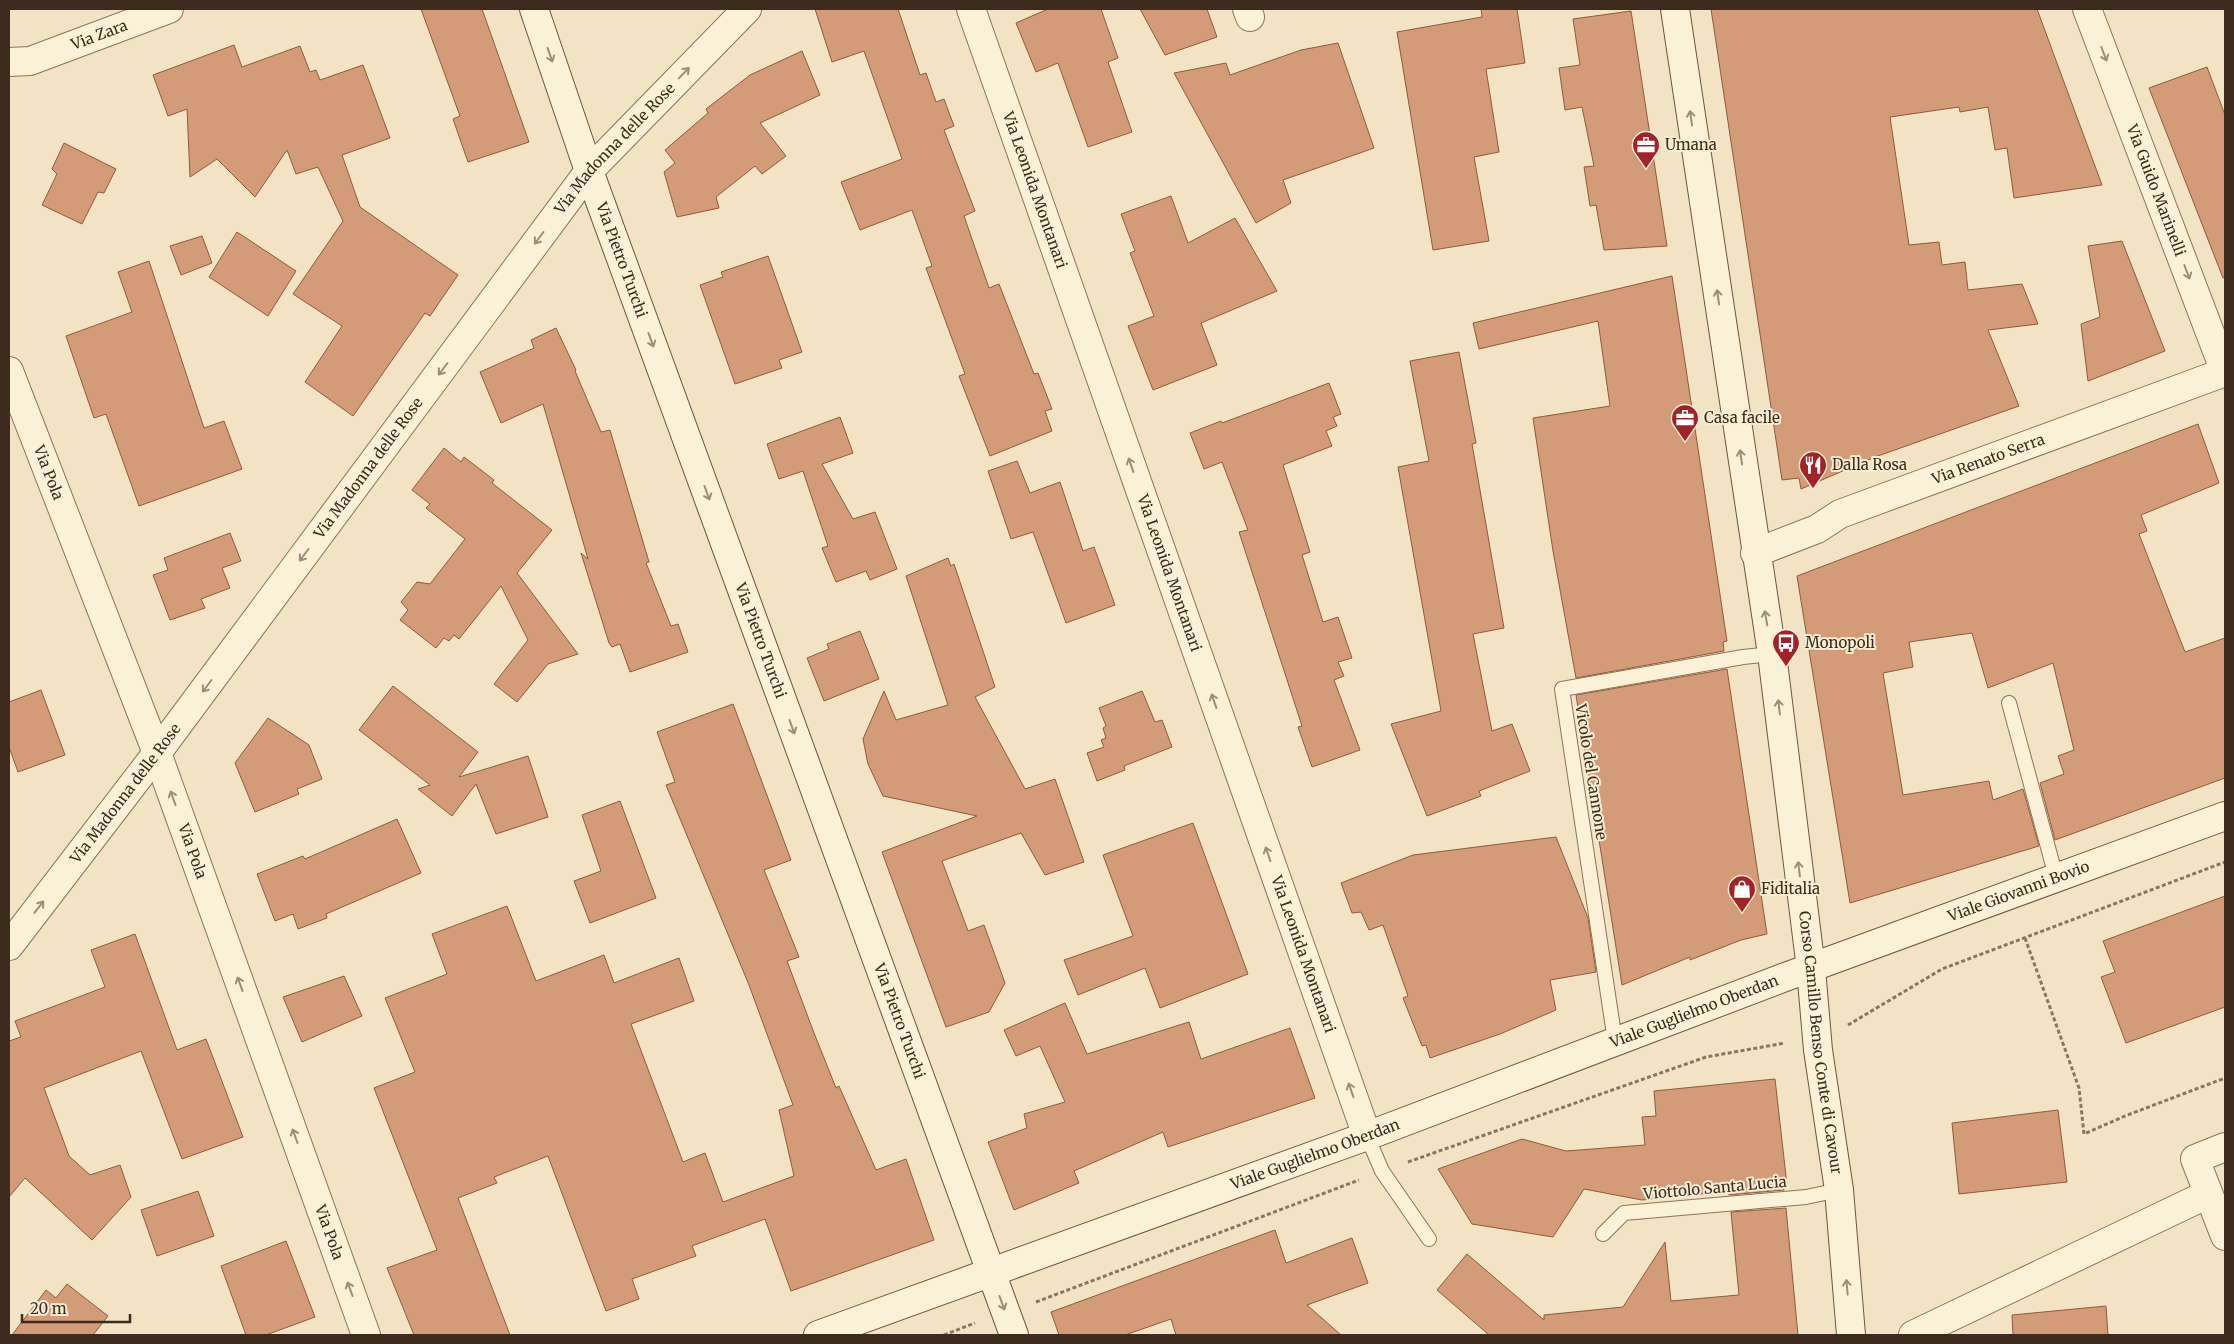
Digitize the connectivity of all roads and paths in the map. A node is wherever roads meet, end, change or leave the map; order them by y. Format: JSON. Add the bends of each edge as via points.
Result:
{"nodes":[{"id":1,"x":169,"y":9,"type":"edge"},
{"id":2,"x":534,"y":9,"type":"edge"},
{"id":3,"x":747,"y":9,"type":"edge"},
{"id":4,"x":971,"y":9,"type":"edge"},
{"id":5,"x":1675,"y":9,"type":"edge"},
{"id":6,"x":2087,"y":9,"type":"edge"},
{"id":7,"x":19,"y":61,"type":"edge"},
{"id":8,"x":9,"y":80,"type":"edge"},
{"id":9,"x":589,"y":171,"type":"junction"},
{"id":10,"x":9,"y":371,"type":"edge"},
{"id":11,"x":2225,"y":372,"type":"edge"},
{"id":12,"x":1756,"y":553,"type":"junction"},
{"id":13,"x":1772,"y":654,"type":"junction"},
{"id":14,"x":2009,"y":702,"type":"dead end"},
{"id":15,"x":157,"y":753,"type":"junction"},
{"id":16,"x":2225,"y":816,"type":"edge"},
{"id":17,"x":2225,"y":862,"type":"edge"},
{"id":18,"x":2056,"y":877,"type":"junction"},
{"id":19,"x":2025,"y":938,"type":"junction"},
{"id":20,"x":9,"y":946,"type":"edge"},
{"id":21,"x":1811,"y":969,"type":"junction"},
{"id":22,"x":1616,"y":1041,"type":"junction"},
{"id":23,"x":1818,"y":1050,"type":"junction"},
{"id":24,"x":2225,"y":1078,"type":"edge"},
{"id":25,"x":1368,"y":1136,"type":"junction"},
{"id":26,"x":2225,"y":1147,"type":"edge"},
{"id":27,"x":1838,"y":1190,"type":"junction"},
{"id":28,"x":2208,"y":1194,"type":"junction"},
{"id":29,"x":1603,"y":1234,"type":"dead end"},
{"id":30,"x":2225,"y":1236,"type":"edge"},
{"id":31,"x":1429,"y":1239,"type":"dead end"},
{"id":32,"x":991,"y":1271,"type":"junction"},
{"id":33,"x":366,"y":1335,"type":"edge"},
{"id":34,"x":818,"y":1335,"type":"edge"},
{"id":35,"x":1014,"y":1335,"type":"edge"},
{"id":36,"x":1851,"y":1335,"type":"edge"},
{"id":37,"x":1913,"y":1335,"type":"edge"}],
"edges":[{"from":1,"to":7,"type":"street","name":"Via Zara"},
{"from":2,"to":9,"type":"street","name":"Via Pietro Turchi","one_way":true},
{"from":9,"to":3,"type":"street","name":"Via Madonna delle Rose","one_way":true},
{"from":25,"to":4,"type":"street","name":"Via Leonida Montanari","one_way":true},
{"from":12,"to":5,"type":"street","name":"Corso Camillo Benso Conte di Cavour","one_way":true},
{"from":6,"to":11,"type":"street","name":"Via Guido Marinelli","one_way":true},
{"from":7,"to":8,"type":"street"},
{"from":9,"to":15,"type":"street","name":"Via Madonna delle Rose","one_way":true},
{"from":9,"to":32,"type":"street","name":"Via Pietro Turchi","one_way":true},
{"from":10,"to":15,"type":"street","name":"Via Pola"},
{"from":11,"to":12,"type":"street","name":"Via Renato Serra","via":[[1840,514],[1818,528]]},
{"from":13,"to":12,"type":"street","name":"Corso Camillo Benso Conte di Cavour","one_way":true},
{"from":21,"to":13,"type":"street","name":"Corso Camillo Benso Conte di Cavour","one_way":true},
{"from":13,"to":22,"type":"lane","name":"Vicolo del Cannone","via":[[1562,689]]},
{"from":14,"to":18,"type":"lane"},
{"from":20,"to":15,"type":"street","name":"Via Madonna delle Rose","one_way":true},
{"from":33,"to":15,"type":"street","name":"Via Pola","one_way":true},
{"from":16,"to":18,"type":"street","name":"Viale Giovanni Bovio"},
{"from":17,"to":19,"type":"path"},
{"from":18,"to":21,"type":"street","name":"Viale Giovanni Bovio"},
{"from":19,"to":23,"type":"path","via":[[1942,968],[1854,1021]]},
{"from":19,"to":24,"type":"path","via":[[2079,1088],[2084,1134]]},
{"from":21,"to":22,"type":"street","name":"Viale Guglielmo Oberdan"},
{"from":21,"to":23,"type":"street","name":"Corso Camillo Benso Conte di Cavour"},
{"from":22,"to":25,"type":"street","name":"Viale Guglielmo Oberdan"},
{"from":23,"to":27,"type":"street","name":"Corso Camillo Benso Conte di Cavour"},
{"from":25,"to":31,"type":"lane","via":[[1382,1171]]},
{"from":25,"to":32,"type":"street","name":"Viale Guglielmo Oberdan"},
{"from":26,"to":28,"type":"street","via":[[2195,1159]]},
{"from":27,"to":29,"type":"lane","name":"Viottolo Santa Lucia","via":[[1806,1197],[1624,1213]]},
{"from":36,"to":27,"type":"street","name":"Corso Camillo Benso Conte di Cavour","one_way":true},
{"from":28,"to":30,"type":"street"},
{"from":28,"to":37,"type":"street"},
{"from":32,"to":34,"type":"street","name":"Viale Guglielmo Oberdan"},
{"from":32,"to":35,"type":"street","name":"Via Pietro Turchi","one_way":true}]}
